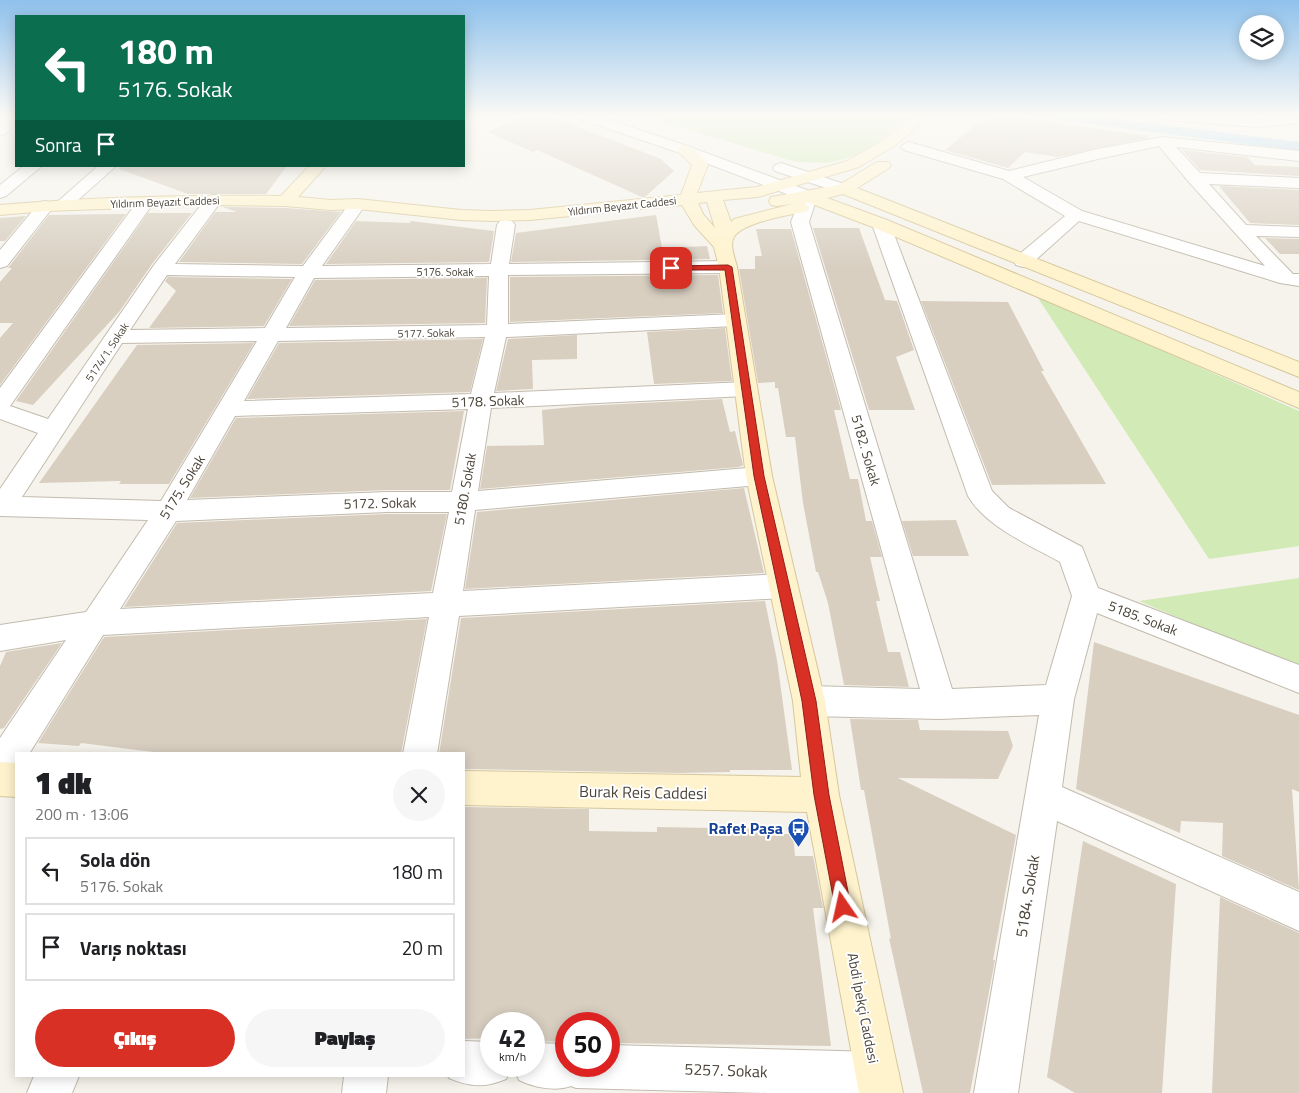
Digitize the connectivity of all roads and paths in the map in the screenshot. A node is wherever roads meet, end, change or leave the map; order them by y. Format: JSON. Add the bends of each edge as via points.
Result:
{"nodes":[{"id":1,"x":33,"y":167,"type":"edge"},
{"id":2,"x":107,"y":167,"type":"edge"},
{"id":3,"x":317,"y":167,"type":"edge"},
{"id":4,"x":332,"y":167,"type":"edge"},
{"id":5,"x":700,"y":167,"type":"edge"},
{"id":6,"x":728,"y":167,"type":"edge"},
{"id":7,"x":769,"y":167,"type":"edge"},
{"id":8,"x":848,"y":167,"type":"edge"},
{"id":9,"x":877,"y":167,"type":"edge"},
{"id":10,"x":979,"y":167,"type":"edge"},
{"id":11,"x":1045,"y":167,"type":"edge"},
{"id":12,"x":1188,"y":167,"type":"edge"},
{"id":13,"x":1009,"y":176,"type":"junction"},
{"id":14,"x":1194,"y":178,"type":"junction"},
{"id":15,"x":1299,"y":184,"type":"edge"},
{"id":16,"x":779,"y":187,"type":"junction"},
{"id":17,"x":844,"y":189,"type":"junction"},
{"id":18,"x":0,"y":193,"type":"edge"},
{"id":19,"x":808,"y":193,"type":"junction"},
{"id":20,"x":214,"y":200,"type":"junction"},
{"id":21,"x":285,"y":201,"type":"junction"},
{"id":22,"x":146,"y":202,"type":"junction"},
{"id":23,"x":309,"y":202,"type":"junction"},
{"id":24,"x":715,"y":202,"type":"junction"},
{"id":25,"x":54,"y":205,"type":"junction"},
{"id":26,"x":690,"y":205,"type":"junction"},
{"id":27,"x":346,"y":207,"type":"junction"},
{"id":28,"x":0,"y":210,"type":"edge"},
{"id":29,"x":1076,"y":215,"type":"junction"},
{"id":30,"x":882,"y":224,"type":"junction"},
{"id":31,"x":506,"y":225,"type":"junction"},
{"id":32,"x":1241,"y":230,"type":"junction"},
{"id":33,"x":1299,"y":232,"type":"edge"},
{"id":34,"x":726,"y":249,"type":"junction"},
{"id":35,"x":1023,"y":261,"type":"junction"},
{"id":36,"x":0,"y":262,"type":"edge"},
{"id":37,"x":162,"y":269,"type":"junction"},
{"id":38,"x":499,"y":271,"type":"junction"},
{"id":39,"x":308,"y":272,"type":"junction"},
{"id":40,"x":1295,"y":284,"type":"edge"},
{"id":41,"x":735,"y":320,"type":"junction"},
{"id":42,"x":497,"y":332,"type":"junction"},
{"id":43,"x":270,"y":336,"type":"junction"},
{"id":44,"x":117,"y":337,"type":"junction"},
{"id":45,"x":1299,"y":370,"type":"edge"},
{"id":46,"x":746,"y":389,"type":"junction"},
{"id":47,"x":481,"y":401,"type":"junction"},
{"id":48,"x":1299,"y":401,"type":"edge"},
{"id":49,"x":0,"y":404,"type":"edge"},
{"id":50,"x":229,"y":409,"type":"junction"},
{"id":51,"x":0,"y":411,"type":"edge"},
{"id":52,"x":54,"y":430,"type":"junction"},
{"id":53,"x":759,"y":476,"type":"junction"},
{"id":54,"x":462,"y":502,"type":"junction"},
{"id":55,"x":1,"y":505,"type":"edge"},
{"id":56,"x":168,"y":511,"type":"junction"},
{"id":57,"x":783,"y":586,"type":"junction"},
{"id":58,"x":1087,"y":596,"type":"junction"},
{"id":59,"x":445,"y":605,"type":"junction"},
{"id":60,"x":94,"y":623,"type":"junction"},
{"id":61,"x":0,"y":638,"type":"edge"},
{"id":62,"x":1299,"y":679,"type":"edge"},
{"id":63,"x":1058,"y":699,"type":"junction"},
{"id":64,"x":809,"y":701,"type":"junction"},
{"id":65,"x":940,"y":704,"type":"junction"},
{"id":66,"x":420,"y":752,"type":"edge"},
{"id":67,"x":0,"y":768,"type":"edge"},
{"id":68,"x":0,"y":780,"type":"edge"},
{"id":69,"x":15,"y":780,"type":"edge"},
{"id":70,"x":465,"y":788,"type":"edge"},
{"id":71,"x":821,"y":795,"type":"junction"},
{"id":72,"x":1042,"y":796,"type":"junction"},
{"id":73,"x":1299,"y":912,"type":"edge"},
{"id":74,"x":465,"y":1063,"type":"edge"},
{"id":75,"x":480,"y":1064,"type":"edge"},
{"id":76,"x":620,"y":1069,"type":"edge"},
{"id":77,"x":57,"y":1077,"type":"edge"},
{"id":78,"x":366,"y":1077,"type":"edge"},
{"id":79,"x":879,"y":1084,"type":"edge"},
{"id":80,"x":49,"y":1093,"type":"edge"},
{"id":81,"x":364,"y":1093,"type":"edge"},
{"id":82,"x":996,"y":1093,"type":"edge"}],
"edges":[{"from":1,"to":18,"type":"street"},
{"from":2,"to":25,"type":"street"},
{"from":3,"to":21,"type":"main road"},
{"from":4,"to":23,"type":"main road"},
{"from":5,"to":26,"type":"main road","via":[[689,192]]},
{"from":6,"to":16,"type":"street"},
{"from":7,"to":19,"type":"street"},
{"from":8,"to":19,"type":"main road","name":"Yıldırım Beyazıt Caddesi"},
{"from":9,"to":17,"type":"main road"},
{"from":10,"to":13,"type":"street"},
{"from":11,"to":13,"type":"street"},
{"from":12,"to":14,"type":"street"},
{"from":13,"to":29,"type":"street"},
{"from":14,"to":15,"type":"street"},
{"from":14,"to":32,"type":"street"},
{"from":16,"to":19,"type":"main road","name":"Yıldırım Beyazıt Caddesi"},
{"from":16,"to":24,"type":"main road","name":"Yıldırım Beyazıt Caddesi"},
{"from":17,"to":19,"type":"main road"},
{"from":17,"to":35,"type":"main road"},
{"from":19,"to":24,"type":"main road","name":"Yıldırım Beyazıt Caddesi"},
{"from":19,"to":30,"type":"main road"},
{"from":19,"to":34,"type":"main road","via":[[740,223]]},
{"from":19,"to":65,"type":"street","name":"5182. Sokak","via":[[800,222]]},
{"from":20,"to":21,"type":"main road","name":"Yıldırım Beyazıt Caddesi"},
{"from":20,"to":22,"type":"main road","name":"Yıldırım Beyazıt Caddesi"},
{"from":20,"to":37,"type":"street","name":"5174/1. Sokak"},
{"from":21,"to":23,"type":"main road","name":"Yıldırım Beyazıt Caddesi"},
{"from":22,"to":25,"type":"main road","name":"Yıldırım Beyazıt Caddesi"},
{"from":22,"to":49,"type":"street"},
{"from":23,"to":27,"type":"main road","name":"Yıldırım Beyazıt Caddesi"},
{"from":24,"to":26,"type":"main road","name":"Yıldırım Beyazıt Caddesi"},
{"from":24,"to":34,"type":"main road","name":"Abdi İpekçi Caddesi"},
{"from":25,"to":28,"type":"main road","name":"Yıldırım Beyazıt Caddesi"},
{"from":25,"to":36,"type":"street"},
{"from":26,"to":27,"type":"main road","name":"Yıldırım Beyazıt Caddesi","via":[[493,216]]},
{"from":26,"to":31,"type":"main road","name":"Yıldırım Beyazıt Caddesi"},
{"from":26,"to":34,"type":"main road","via":[[704,228]]},
{"from":27,"to":31,"type":"main road","name":"Yıldırım Beyazıt Caddesi","via":[[458,223]]},
{"from":27,"to":39,"type":"street","name":"5175. Sokak"},
{"from":29,"to":35,"type":"street"},
{"from":29,"to":40,"type":"street"},
{"from":30,"to":48,"type":"main road"},
{"from":30,"to":58,"type":"street","via":[[982,496],[1000,515],[1072,555]]},
{"from":31,"to":38,"type":"street","name":"5180. Sokak"},
{"from":32,"to":33,"type":"street"},
{"from":32,"to":40,"type":"street"},
{"from":34,"to":38,"type":"street","name":"5176. Sokak"},
{"from":34,"to":41,"type":"main road","name":"Abdi İpekçi Caddesi"},
{"from":35,"to":45,"type":"main road"},
{"from":37,"to":39,"type":"street","name":"5176. Sokak"},
{"from":37,"to":44,"type":"street","name":"5174/1. Sokak"},
{"from":38,"to":39,"type":"street","name":"5176. Sokak"},
{"from":38,"to":42,"type":"street","name":"5180. Sokak"},
{"from":39,"to":43,"type":"street","name":"5175. Sokak"},
{"from":41,"to":42,"type":"street","name":"5177. Sokak"},
{"from":41,"to":46,"type":"main road","name":"Abdi İpekçi Caddesi"},
{"from":42,"to":43,"type":"street","name":"5177. Sokak"},
{"from":42,"to":47,"type":"street","name":"5180. Sokak"},
{"from":43,"to":44,"type":"street","name":"5177. Sokak"},
{"from":43,"to":50,"type":"street","name":"5175. Sokak"},
{"from":44,"to":52,"type":"street","name":"5174/1. Sokak"},
{"from":46,"to":47,"type":"street","name":"5178. Sokak"},
{"from":46,"to":53,"type":"main road","name":"Abdi İpekçi Caddesi"},
{"from":47,"to":50,"type":"street","name":"5178. Sokak"},
{"from":47,"to":54,"type":"street","name":"5180. Sokak"},
{"from":50,"to":56,"type":"street","name":"5175. Sokak"},
{"from":51,"to":52,"type":"street"},
{"from":52,"to":55,"type":"street","name":"5174/1. Sokak"},
{"from":53,"to":54,"type":"street","name":"5172. Sokak"},
{"from":53,"to":57,"type":"main road","name":"Abdi İpekçi Caddesi"},
{"from":54,"to":56,"type":"street","name":"5172. Sokak"},
{"from":54,"to":59,"type":"street","name":"5180. Sokak"},
{"from":55,"to":56,"type":"street","name":"5172. Sokak"},
{"from":56,"to":60,"type":"street","name":"5175. Sokak"},
{"from":57,"to":59,"type":"street"},
{"from":57,"to":64,"type":"main road","name":"Abdi İpekçi Caddesi"},
{"from":58,"to":62,"type":"street","name":"5185. Sokak"},
{"from":58,"to":63,"type":"street"},
{"from":59,"to":60,"type":"street"},
{"from":59,"to":66,"type":"street","name":"5180. Sokak"},
{"from":60,"to":61,"type":"street"},
{"from":60,"to":67,"type":"street","name":"5175. Sokak"},
{"from":63,"to":65,"type":"street"},
{"from":63,"to":72,"type":"street","name":"5184. Sokak"},
{"from":64,"to":65,"type":"street"},
{"from":64,"to":71,"type":"main road","name":"Abdi İpekçi Caddesi"},
{"from":68,"to":69,"type":"main road"},
{"from":70,"to":71,"type":"main road","name":"Burak Reis Caddesi"},
{"from":71,"to":79,"type":"main road","name":"Abdi İpekçi Caddesi"},
{"from":72,"to":73,"type":"street"},
{"from":72,"to":82,"type":"street","name":"5184. Sokak"},
{"from":74,"to":75,"type":"street"},
{"from":76,"to":79,"type":"street","name":"5257. Sokak"},
{"from":77,"to":80,"type":"street"},
{"from":78,"to":81,"type":"street"}]}
